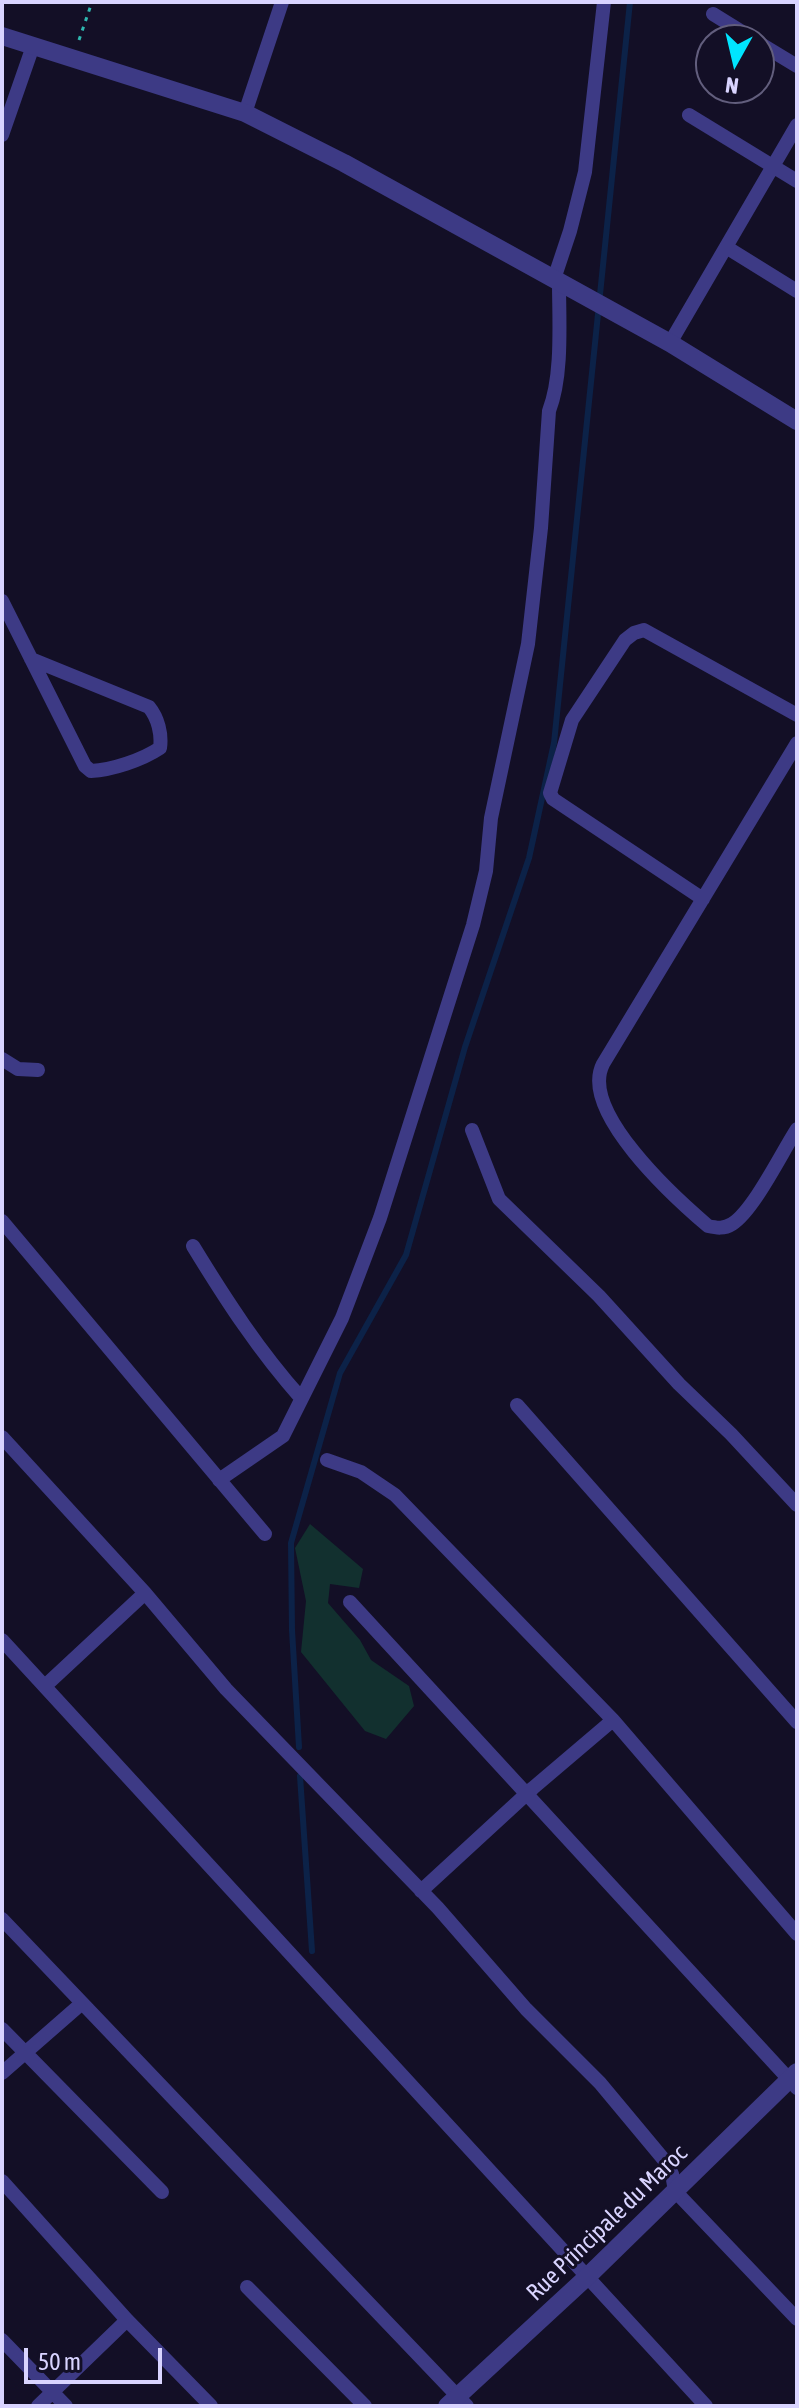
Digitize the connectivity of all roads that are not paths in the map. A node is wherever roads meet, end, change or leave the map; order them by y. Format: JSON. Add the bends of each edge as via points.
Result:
{"nodes":[{"id":1,"x":282,"y":2,"type":"edge"},
{"id":2,"x":604,"y":2,"type":"edge"},
{"id":3,"x":713,"y":14,"type":"dead end"},
{"id":4,"x":729,"y":24,"type":"edge"},
{"id":5,"x":2,"y":36,"type":"edge"},
{"id":6,"x":33,"y":46,"type":"junction"},
{"id":7,"x":775,"y":52,"type":"edge"},
{"id":8,"x":797,"y":66,"type":"edge"},
{"id":9,"x":245,"y":113,"type":"junction"},
{"id":10,"x":689,"y":115,"type":"dead end"},
{"id":11,"x":797,"y":125,"type":"edge"},
{"id":12,"x":2,"y":135,"type":"edge"},
{"id":13,"x":773,"y":167,"type":"junction"},
{"id":14,"x":797,"y":181,"type":"edge"},
{"id":15,"x":726,"y":247,"type":"junction"},
{"id":16,"x":559,"y":281,"type":"junction"},
{"id":17,"x":797,"y":291,"type":"edge"},
{"id":18,"x":670,"y":343,"type":"junction"},
{"id":19,"x":797,"y":421,"type":"edge"},
{"id":20,"x":2,"y":601,"type":"edge"},
{"id":21,"x":31,"y":659,"type":"junction"},
{"id":22,"x":797,"y":715,"type":"edge"},
{"id":23,"x":797,"y":743,"type":"edge"},
{"id":24,"x":703,"y":899,"type":"junction"},
{"id":25,"x":2,"y":1059,"type":"edge"},
{"id":26,"x":38,"y":1070,"type":"dead end"},
{"id":27,"x":797,"y":1129,"type":"edge"},
{"id":28,"x":472,"y":1130,"type":"dead end"},
{"id":29,"x":2,"y":1221,"type":"edge"},
{"id":30,"x":193,"y":1246,"type":"dead end"},
{"id":31,"x":301,"y":1398,"type":"junction"},
{"id":32,"x":517,"y":1405,"type":"dead end"},
{"id":33,"x":2,"y":1437,"type":"edge"},
{"id":34,"x":327,"y":1460,"type":"dead end"},
{"id":35,"x":219,"y":1480,"type":"junction"},
{"id":36,"x":797,"y":1505,"type":"edge"},
{"id":37,"x":265,"y":1534,"type":"dead end"},
{"id":38,"x":145,"y":1593,"type":"junction"},
{"id":39,"x":350,"y":1602,"type":"dead end"},
{"id":40,"x":2,"y":1640,"type":"edge"},
{"id":41,"x":45,"y":1686,"type":"junction"},
{"id":42,"x":613,"y":1720,"type":"junction"},
{"id":43,"x":797,"y":1722,"type":"edge"},
{"id":44,"x":527,"y":1794,"type":"junction"},
{"id":45,"x":421,"y":1891,"type":"junction"},
{"id":46,"x":2,"y":1919,"type":"edge"},
{"id":47,"x":797,"y":1934,"type":"edge"},
{"id":48,"x":81,"y":2004,"type":"junction"},
{"id":49,"x":2,"y":2029,"type":"edge"},
{"id":50,"x":25,"y":2053,"type":"junction"},
{"id":51,"x":2,"y":2073,"type":"edge"},
{"id":52,"x":794,"y":2080,"type":"edge"},
{"id":53,"x":2,"y":2181,"type":"edge"},
{"id":54,"x":675,"y":2191,"type":"junction"},
{"id":55,"x":162,"y":2192,"type":"dead end"},
{"id":56,"x":588,"y":2276,"type":"junction"},
{"id":57,"x":247,"y":2287,"type":"dead end"},
{"id":58,"x":797,"y":2319,"type":"edge"},
{"id":59,"x":127,"y":2320,"type":"junction"},
{"id":60,"x":2,"y":2340,"type":"edge"},
{"id":61,"x":53,"y":2392,"type":"junction"},
{"id":62,"x":457,"y":2403,"type":"edge"},
{"id":63,"x":38,"y":2406,"type":"edge"},
{"id":64,"x":66,"y":2406,"type":"edge"},
{"id":65,"x":211,"y":2406,"type":"edge"},
{"id":66,"x":365,"y":2406,"type":"edge"},
{"id":67,"x":706,"y":2406,"type":"edge"}],
"edges":[{"from":1,"to":9,"type":"street"},
{"from":2,"to":16,"type":"street","via":[[585,172]]},
{"from":3,"to":4,"type":"street"},
{"from":5,"to":6,"type":"street"},
{"from":6,"to":9,"type":"street"},
{"from":6,"to":12,"type":"street"},
{"from":7,"to":8,"type":"street"},
{"from":9,"to":16,"type":"street"},
{"from":10,"to":13,"type":"street"},
{"from":11,"to":13,"type":"street"},
{"from":13,"to":14,"type":"street"},
{"from":13,"to":15,"type":"street"},
{"from":15,"to":17,"type":"street"},
{"from":15,"to":18,"type":"street"},
{"from":16,"to":18,"type":"street"},
{"from":16,"to":31,"type":"street","via":[[556,376],[528,644],[477,912],[380,1218],[342,1318]]},
{"from":18,"to":19,"type":"street"},
{"from":20,"to":21,"type":"street"},
{"from":21,"to":21,"type":"street","via":[[91,771],[160,748],[156,714],[149,707]]},
{"from":22,"to":24,"type":"street","via":[[644,630],[625,640],[572,720],[550,793],[553,799]]},
{"from":23,"to":24,"type":"street"},
{"from":24,"to":27,"type":"street","via":[[598,1073],[605,1109],[648,1170],[708,1226],[719,1228],[729,1226],[748,1208]]},
{"from":25,"to":26,"type":"street","via":[[18,1069]]},
{"from":28,"to":36,"type":"street","via":[[499,1199]]},
{"from":29,"to":35,"type":"street"},
{"from":30,"to":31,"type":"street","via":[[267,1360]]},
{"from":31,"to":35,"type":"street","via":[[283,1436]]},
{"from":32,"to":43,"type":"street"},
{"from":33,"to":38,"type":"street"},
{"from":34,"to":42,"type":"street","via":[[361,1472],[395,1495]]},
{"from":35,"to":37,"type":"street"},
{"from":38,"to":41,"type":"street"},
{"from":38,"to":45,"type":"street","via":[[226,1689]]},
{"from":39,"to":44,"type":"street"},
{"from":40,"to":41,"type":"street"},
{"from":41,"to":56,"type":"street"},
{"from":42,"to":44,"type":"street"},
{"from":42,"to":47,"type":"street"},
{"from":44,"to":45,"type":"street"},
{"from":44,"to":52,"type":"street"},
{"from":45,"to":54,"type":"street","via":[[600,2083],[665,2161]]},
{"from":46,"to":48,"type":"street"},
{"from":48,"to":50,"type":"street"},
{"from":48,"to":62,"type":"street"},
{"from":49,"to":50,"type":"street"},
{"from":50,"to":51,"type":"street"},
{"from":50,"to":55,"type":"street"},
{"from":52,"to":54,"type":"street","name":"Rue Principale du Maroc"},
{"from":53,"to":59,"type":"street"},
{"from":54,"to":56,"type":"street","name":"Rue Principale du Maroc"},
{"from":54,"to":58,"type":"street"},
{"from":56,"to":62,"type":"street","name":"Rue Principale du Maroc"},
{"from":56,"to":67,"type":"street"},
{"from":57,"to":66,"type":"street"},
{"from":59,"to":61,"type":"street"},
{"from":59,"to":65,"type":"street"},
{"from":60,"to":61,"type":"street"},
{"from":61,"to":63,"type":"street"},
{"from":61,"to":64,"type":"street"}]}
